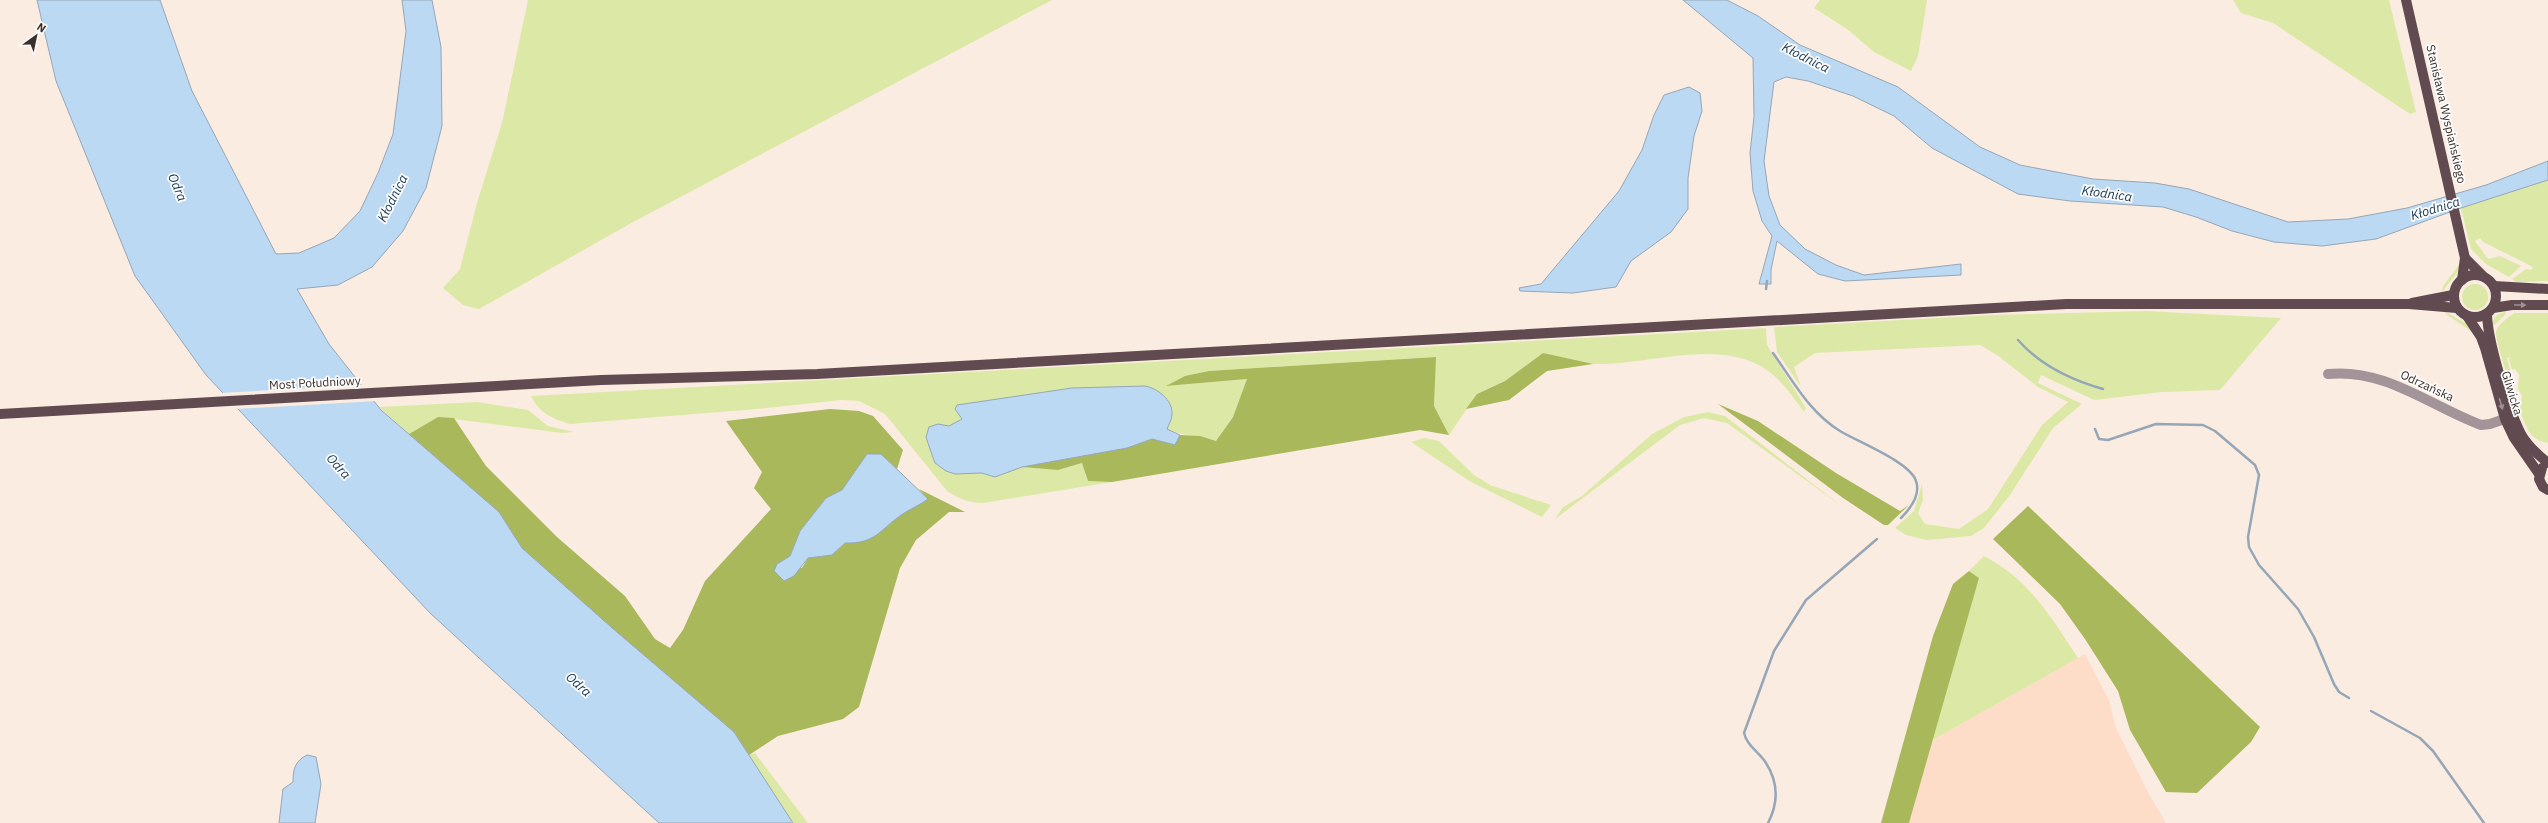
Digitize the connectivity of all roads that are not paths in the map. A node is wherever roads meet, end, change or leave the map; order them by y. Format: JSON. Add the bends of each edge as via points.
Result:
{"nodes":[{"id":1,"x":2406,"y":0,"type":"edge"},
{"id":2,"x":2465,"y":258,"type":"junction"},
{"id":3,"x":2483,"y":276,"type":"junction"},
{"id":4,"x":2462,"y":280,"type":"junction"},
{"id":5,"x":2494,"y":286,"type":"junction"},
{"id":6,"x":2548,"y":288,"type":"edge"},
{"id":7,"x":2454,"y":295,"type":"junction"},
{"id":8,"x":2408,"y":304,"type":"junction"},
{"id":9,"x":2548,"y":305,"type":"edge"},
{"id":10,"x":2457,"y":308,"type":"junction"},
{"id":11,"x":2490,"y":311,"type":"junction"},
{"id":12,"x":2467,"y":316,"type":"junction"},
{"id":13,"x":2328,"y":374,"type":"dead end"},
{"id":14,"x":0,"y":414,"type":"edge"},
{"id":15,"x":2509,"y":417,"type":"junction"},
{"id":16,"x":2548,"y":463,"type":"edge"},
{"id":17,"x":2539,"y":474,"type":"junction"},
{"id":18,"x":2548,"y":490,"type":"edge"}],
"edges":[{"from":1,"to":2,"type":"main road","name":"Stanisława Wyspiańskiego"},
{"from":2,"to":3,"type":"main road"},
{"from":2,"to":4,"type":"main road","name":"Stanisława Wyspiańskiego"},
{"from":3,"to":4,"type":"main road","via":[[2470,276]]},
{"from":3,"to":5,"type":"main road"},
{"from":4,"to":7,"type":"main road"},
{"from":5,"to":6,"type":"main road"},
{"from":5,"to":11,"type":"main road","via":[[2496,298]]},
{"from":7,"to":8,"type":"main road"},
{"from":7,"to":10,"type":"main road"},
{"from":8,"to":10,"type":"main road"},
{"from":8,"to":14,"type":"main road","name":"Most Południowy","via":[[2066,304],[817,374],[602,380]]},
{"from":11,"to":9,"type":"main road","one_way":true,"via":[[2512,305]]},
{"from":10,"to":12,"type":"main road"},
{"from":11,"to":12,"type":"main road","via":[[2474,318]]},
{"from":11,"to":15,"type":"main road","name":"Gliwicka","via":[[2488,331]]},
{"from":12,"to":15,"type":"main road","name":"Gliwicka","one_way":true,"via":[[2481,337]]},
{"from":13,"to":15,"type":"street","name":"Odrzańska","via":[[2359,374],[2386,382],[2481,425]]},
{"from":15,"to":16,"type":"main road","name":"Gliwicka","via":[[2534,452]]},
{"from":15,"to":17,"type":"main road","name":"Gliwicka","via":[[2514,438]]},
{"from":16,"to":17,"type":"main road"},
{"from":17,"to":18,"type":"main road","name":"Gliwicka","via":[[2540,483]]}]}
